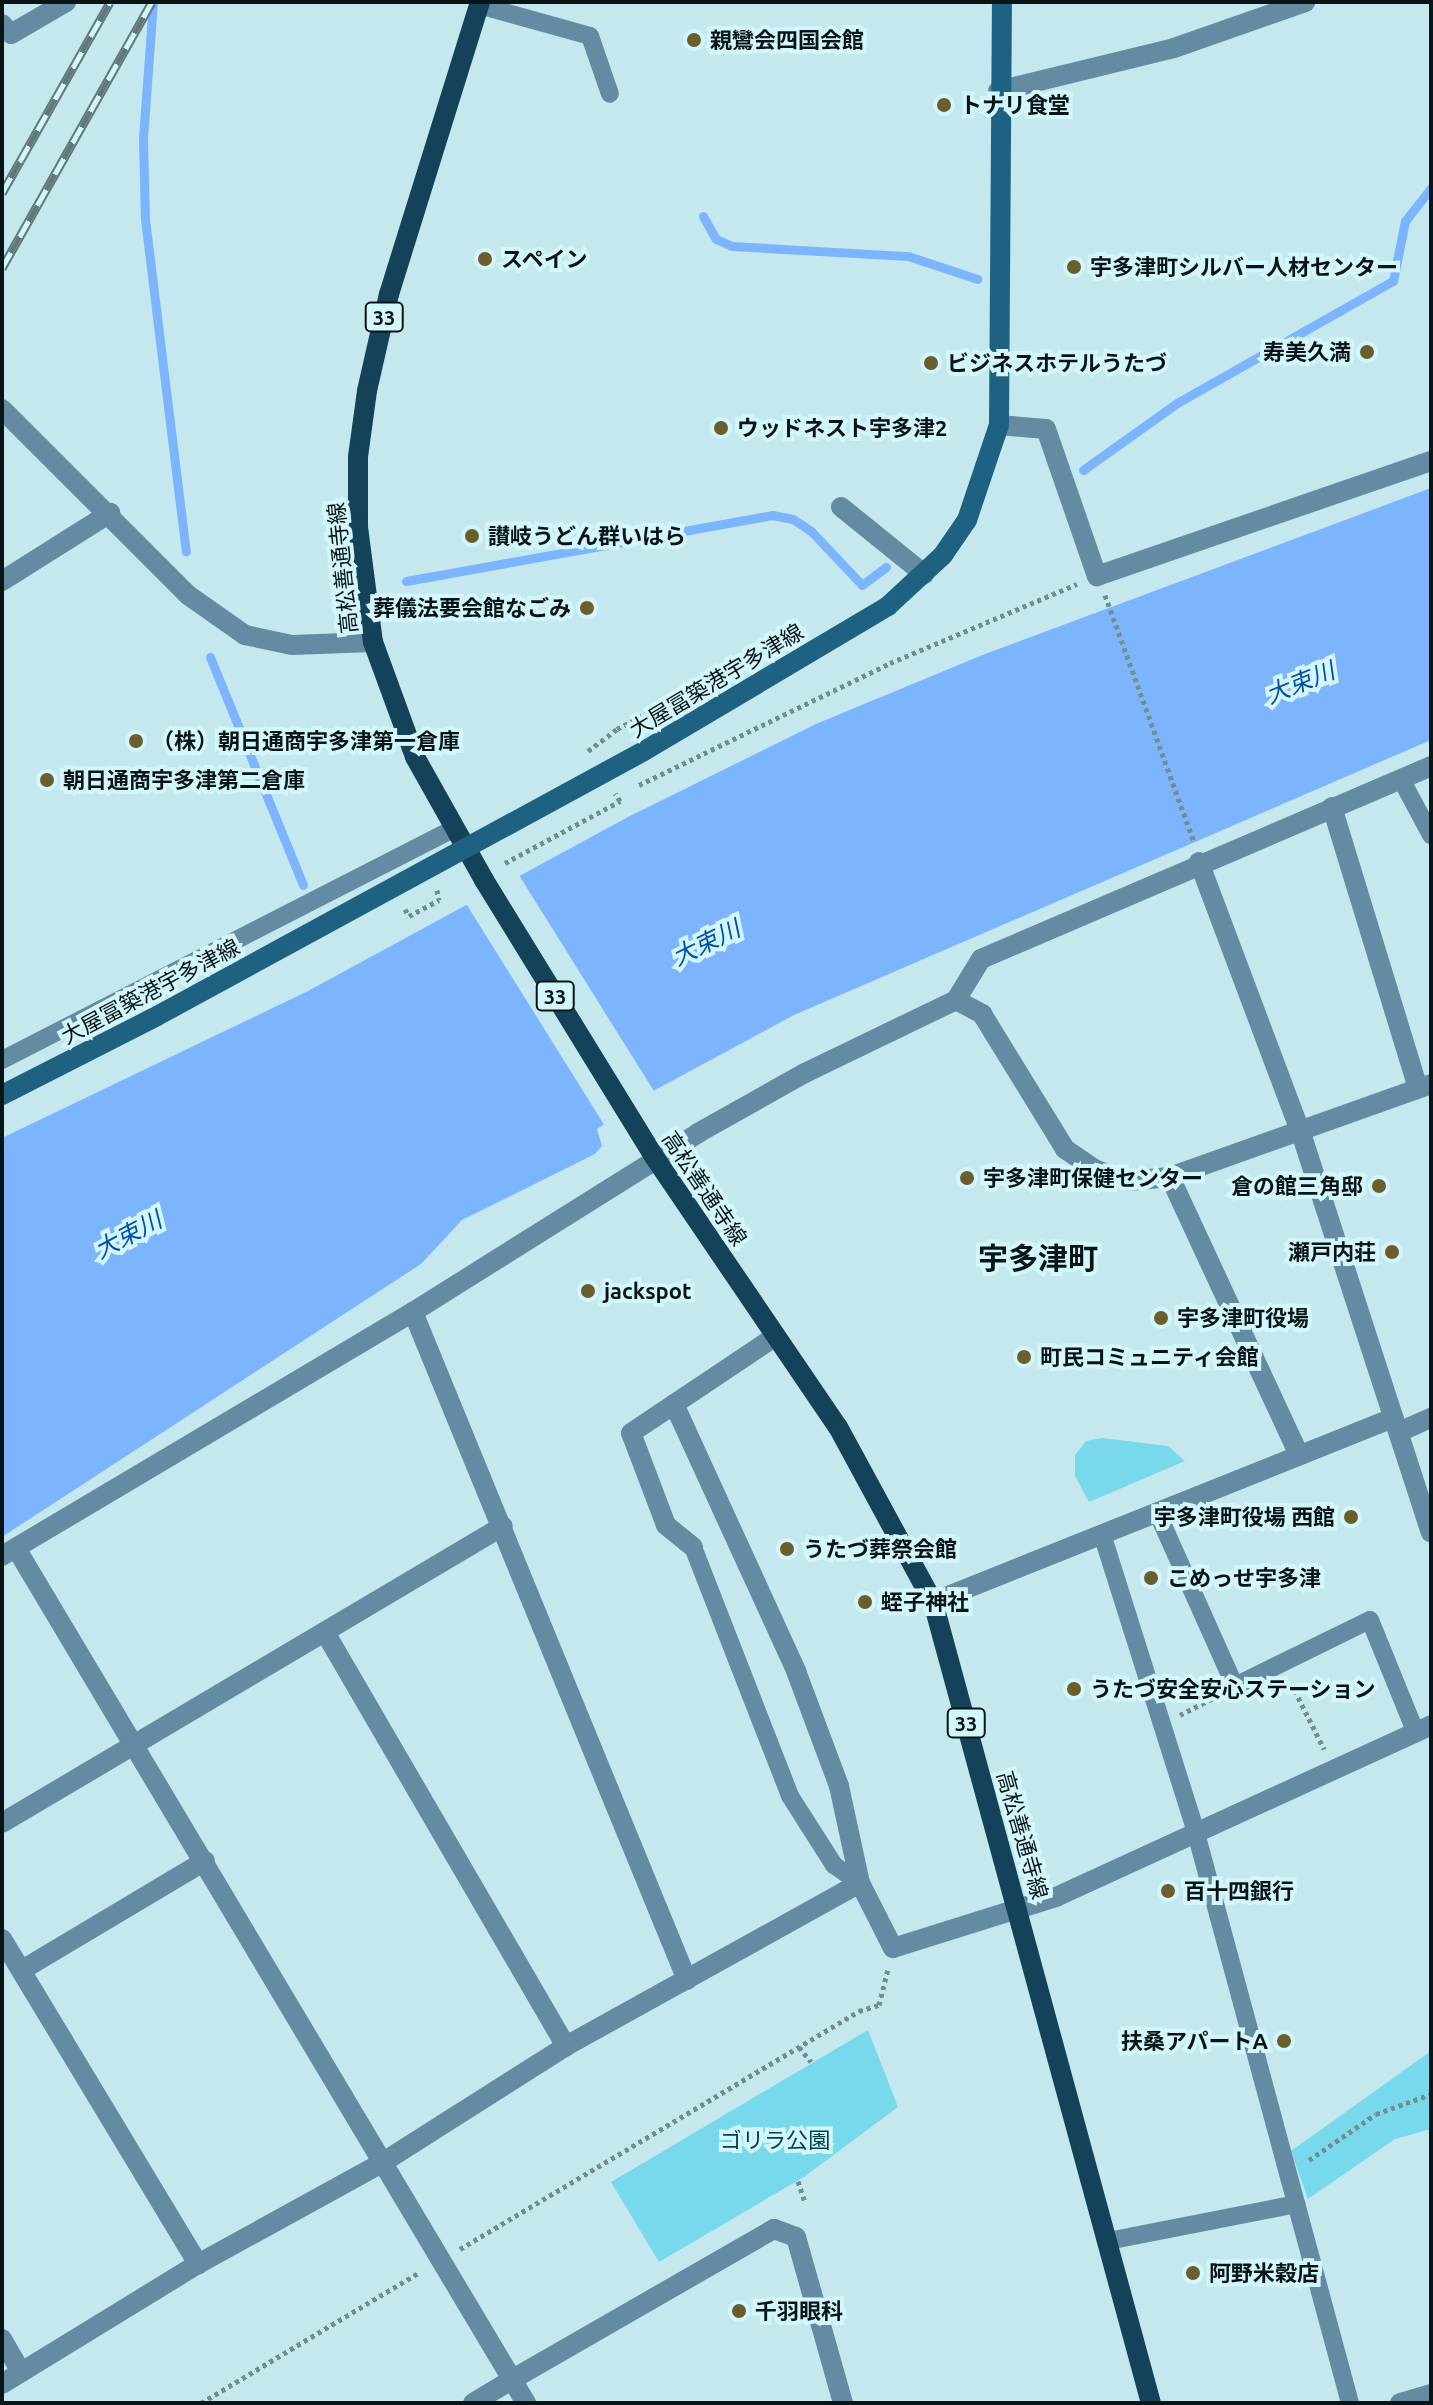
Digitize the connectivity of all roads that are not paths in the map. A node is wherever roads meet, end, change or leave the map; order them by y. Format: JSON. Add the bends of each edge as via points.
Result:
{"nodes":[{"id":1,"x":66,"y":2,"type":"edge"},
{"id":2,"x":1002,"y":2,"type":"edge"},
{"id":3,"x":1305,"y":2,"type":"edge"},
{"id":4,"x":480,"y":3,"type":"edge"},
{"id":5,"x":2,"y":24,"type":"edge"},
{"id":6,"x":998,"y":91,"type":"junction"},
{"id":7,"x":610,"y":94,"type":"dead end"},
{"id":8,"x":2,"y":409,"type":"edge"},
{"id":9,"x":999,"y":425,"type":"junction"},
{"id":10,"x":1431,"y":461,"type":"edge"},
{"id":11,"x":841,"y":507,"type":"dead end"},
{"id":12,"x":110,"y":513,"type":"junction"},
{"id":13,"x":924,"y":574,"type":"junction"},
{"id":14,"x":2,"y":581,"type":"edge"},
{"id":15,"x":373,"y":642,"type":"junction"},
{"id":16,"x":1431,"y":766,"type":"edge"},
{"id":17,"x":1401,"y":779,"type":"junction"},
{"id":18,"x":1332,"y":807,"type":"junction"},
{"id":19,"x":455,"y":828,"type":"junction"},
{"id":20,"x":1431,"y":835,"type":"edge"},
{"id":21,"x":1198,"y":855,"type":"junction"},
{"id":22,"x":956,"y":1000,"type":"junction"},
{"id":23,"x":2,"y":1060,"type":"edge"},
{"id":24,"x":1424,"y":1086,"type":"edge"},
{"id":25,"x":2,"y":1095,"type":"edge"},
{"id":26,"x":1300,"y":1130,"type":"junction"},
{"id":27,"x":655,"y":1158,"type":"junction"},
{"id":28,"x":1170,"y":1177,"type":"junction"},
{"id":29,"x":413,"y":1312,"type":"junction"},
{"id":30,"x":776,"y":1336,"type":"junction"},
{"id":31,"x":674,"y":1404,"type":"junction"},
{"id":32,"x":1431,"y":1418,"type":"edge"},
{"id":33,"x":1396,"y":1425,"type":"junction"},
{"id":34,"x":1299,"y":1455,"type":"junction"},
{"id":35,"x":1157,"y":1512,"type":"junction"},
{"id":36,"x":503,"y":1526,"type":"junction"},
{"id":37,"x":1431,"y":1532,"type":"edge"},
{"id":38,"x":1102,"y":1534,"type":"junction"},
{"id":39,"x":693,"y":1547,"type":"joint"},
{"id":40,"x":9,"y":1552,"type":"edge"},
{"id":41,"x":933,"y":1602,"type":"junction"},
{"id":42,"x":326,"y":1634,"type":"junction"},
{"id":43,"x":1423,"y":1728,"type":"edge"},
{"id":44,"x":135,"y":1743,"type":"junction"},
{"id":45,"x":2,"y":1823,"type":"edge"},
{"id":46,"x":1196,"y":1833,"type":"junction"},
{"id":47,"x":205,"y":1861,"type":"junction"},
{"id":48,"x":860,"y":1883,"type":"junction"},
{"id":49,"x":1020,"y":1909,"type":"junction"},
{"id":50,"x":2,"y":1939,"type":"edge"},
{"id":51,"x":13,"y":1966,"type":"edge"},
{"id":52,"x":687,"y":1980,"type":"junction"},
{"id":53,"x":566,"y":2046,"type":"junction"},
{"id":54,"x":385,"y":2161,"type":"junction"},
{"id":55,"x":1296,"y":2204,"type":"junction"},
{"id":56,"x":1108,"y":2241,"type":"junction"},
{"id":57,"x":198,"y":2264,"type":"junction"},
{"id":58,"x":2,"y":2339,"type":"edge"},
{"id":59,"x":21,"y":2372,"type":"junction"},
{"id":60,"x":513,"y":2379,"type":"junction"},
{"id":61,"x":2,"y":2384,"type":"edge"},
{"id":62,"x":1431,"y":2394,"type":"edge"},
{"id":63,"x":473,"y":2403,"type":"edge"},
{"id":64,"x":526,"y":2403,"type":"edge"},
{"id":65,"x":843,"y":2403,"type":"edge"},
{"id":66,"x":1151,"y":2403,"type":"edge"},
{"id":67,"x":1350,"y":2403,"type":"edge"},
{"id":68,"x":1400,"y":2403,"type":"edge"}],
"edges":[{"from":1,"to":5,"type":"street","via":[[11,34]]},
{"from":2,"to":6,"type":"main road","name":"大屋冨築港宇多津線"},
{"from":3,"to":6,"type":"street","via":[[1174,48]]},
{"from":4,"to":7,"type":"lane","via":[[590,36]]},
{"from":4,"to":15,"type":"main road","name":"高松善通寺線","number":"33","via":[[397,265],[367,391],[358,457],[358,527]]},
{"from":6,"to":9,"type":"main road","name":"大屋冨築港宇多津線","via":[[1003,278]]},
{"from":8,"to":12,"type":"street"},
{"from":9,"to":10,"type":"street","via":[[1046,429],[1098,580]]},
{"from":9,"to":13,"type":"main road","name":"大屋冨築港宇多津線","via":[[967,520]]},
{"from":11,"to":13,"type":"street"},
{"from":12,"to":14,"type":"street"},
{"from":12,"to":15,"type":"street","via":[[188,595],[245,635],[308,646]]},
{"from":13,"to":25,"type":"main road","name":"大屋冨築港宇多津線","bridge":true,"via":[[888,606],[644,751]]},
{"from":15,"to":19,"type":"main road","name":"高松善通寺線","number":"33","via":[[415,757]]},
{"from":16,"to":17,"type":"street"},
{"from":17,"to":18,"type":"street"},
{"from":17,"to":20,"type":"lane"},
{"from":18,"to":21,"type":"street"},
{"from":18,"to":24,"type":"street"},
{"from":19,"to":23,"type":"lane"},
{"from":19,"to":27,"type":"main road","name":"高松善通寺線","number":"33"},
{"from":21,"to":22,"type":"street","via":[[981,959]]},
{"from":21,"to":26,"type":"street"},
{"from":22,"to":27,"type":"street","via":[[805,1073]]},
{"from":22,"to":28,"type":"street","via":[[982,1014],[1065,1149],[1096,1170],[1129,1181]]},
{"from":24,"to":26,"type":"street"},
{"from":26,"to":28,"type":"street"},
{"from":26,"to":33,"type":"street"},
{"from":27,"to":29,"type":"street"},
{"from":27,"to":30,"type":"main road","name":"高松善通寺線","number":"33"},
{"from":28,"to":34,"type":"street"},
{"from":29,"to":36,"type":"street"},
{"from":29,"to":40,"type":"street"},
{"from":30,"to":31,"type":"street"},
{"from":30,"to":41,"type":"main road","name":"高松善通寺線","number":"33","via":[[884,1505]]},
{"from":31,"to":39,"type":"street","via":[[631,1433],[666,1525]]},
{"from":31,"to":48,"type":"street","via":[[796,1671],[839,1786]]},
{"from":32,"to":33,"type":"street"},
{"from":33,"to":34,"type":"street"},
{"from":33,"to":37,"type":"street"},
{"from":34,"to":35,"type":"street"},
{"from":35,"to":38,"type":"street"},
{"from":35,"to":43,"type":"lane","via":[[1235,1686],[1370,1620]]},
{"from":36,"to":42,"type":"street"},
{"from":36,"to":52,"type":"street"},
{"from":38,"to":41,"type":"street"},
{"from":38,"to":46,"type":"lane"},
{"from":39,"to":48,"type":"lane","via":[[790,1796],[834,1865]]},
{"from":40,"to":44,"type":"street"},
{"from":41,"to":49,"type":"main road","name":"高松善通寺線","number":"33"},
{"from":42,"to":44,"type":"street"},
{"from":42,"to":53,"type":"street"},
{"from":43,"to":46,"type":"street"},
{"from":44,"to":45,"type":"street"},
{"from":44,"to":47,"type":"street"},
{"from":46,"to":49,"type":"street"},
{"from":46,"to":55,"type":"lane"},
{"from":47,"to":51,"type":"street"},
{"from":47,"to":54,"type":"street"},
{"from":48,"to":49,"type":"street","via":[[893,1948]]},
{"from":48,"to":52,"type":"street"},
{"from":49,"to":56,"type":"main road","name":"高松善通寺線","number":"33"},
{"from":50,"to":51,"type":"street"},
{"from":51,"to":57,"type":"street"},
{"from":52,"to":53,"type":"street"},
{"from":53,"to":54,"type":"street"},
{"from":54,"to":57,"type":"street"},
{"from":54,"to":60,"type":"street"},
{"from":55,"to":56,"type":"lane"},
{"from":55,"to":67,"type":"lane"},
{"from":56,"to":66,"type":"main road","name":"高松善通寺線","number":"33"},
{"from":57,"to":59,"type":"street"},
{"from":58,"to":59,"type":"street"},
{"from":59,"to":61,"type":"street"},
{"from":60,"to":63,"type":"street"},
{"from":60,"to":64,"type":"street"},
{"from":60,"to":65,"type":"street","via":[[774,2229],[796,2237]]},
{"from":62,"to":68,"type":"street"}]}
